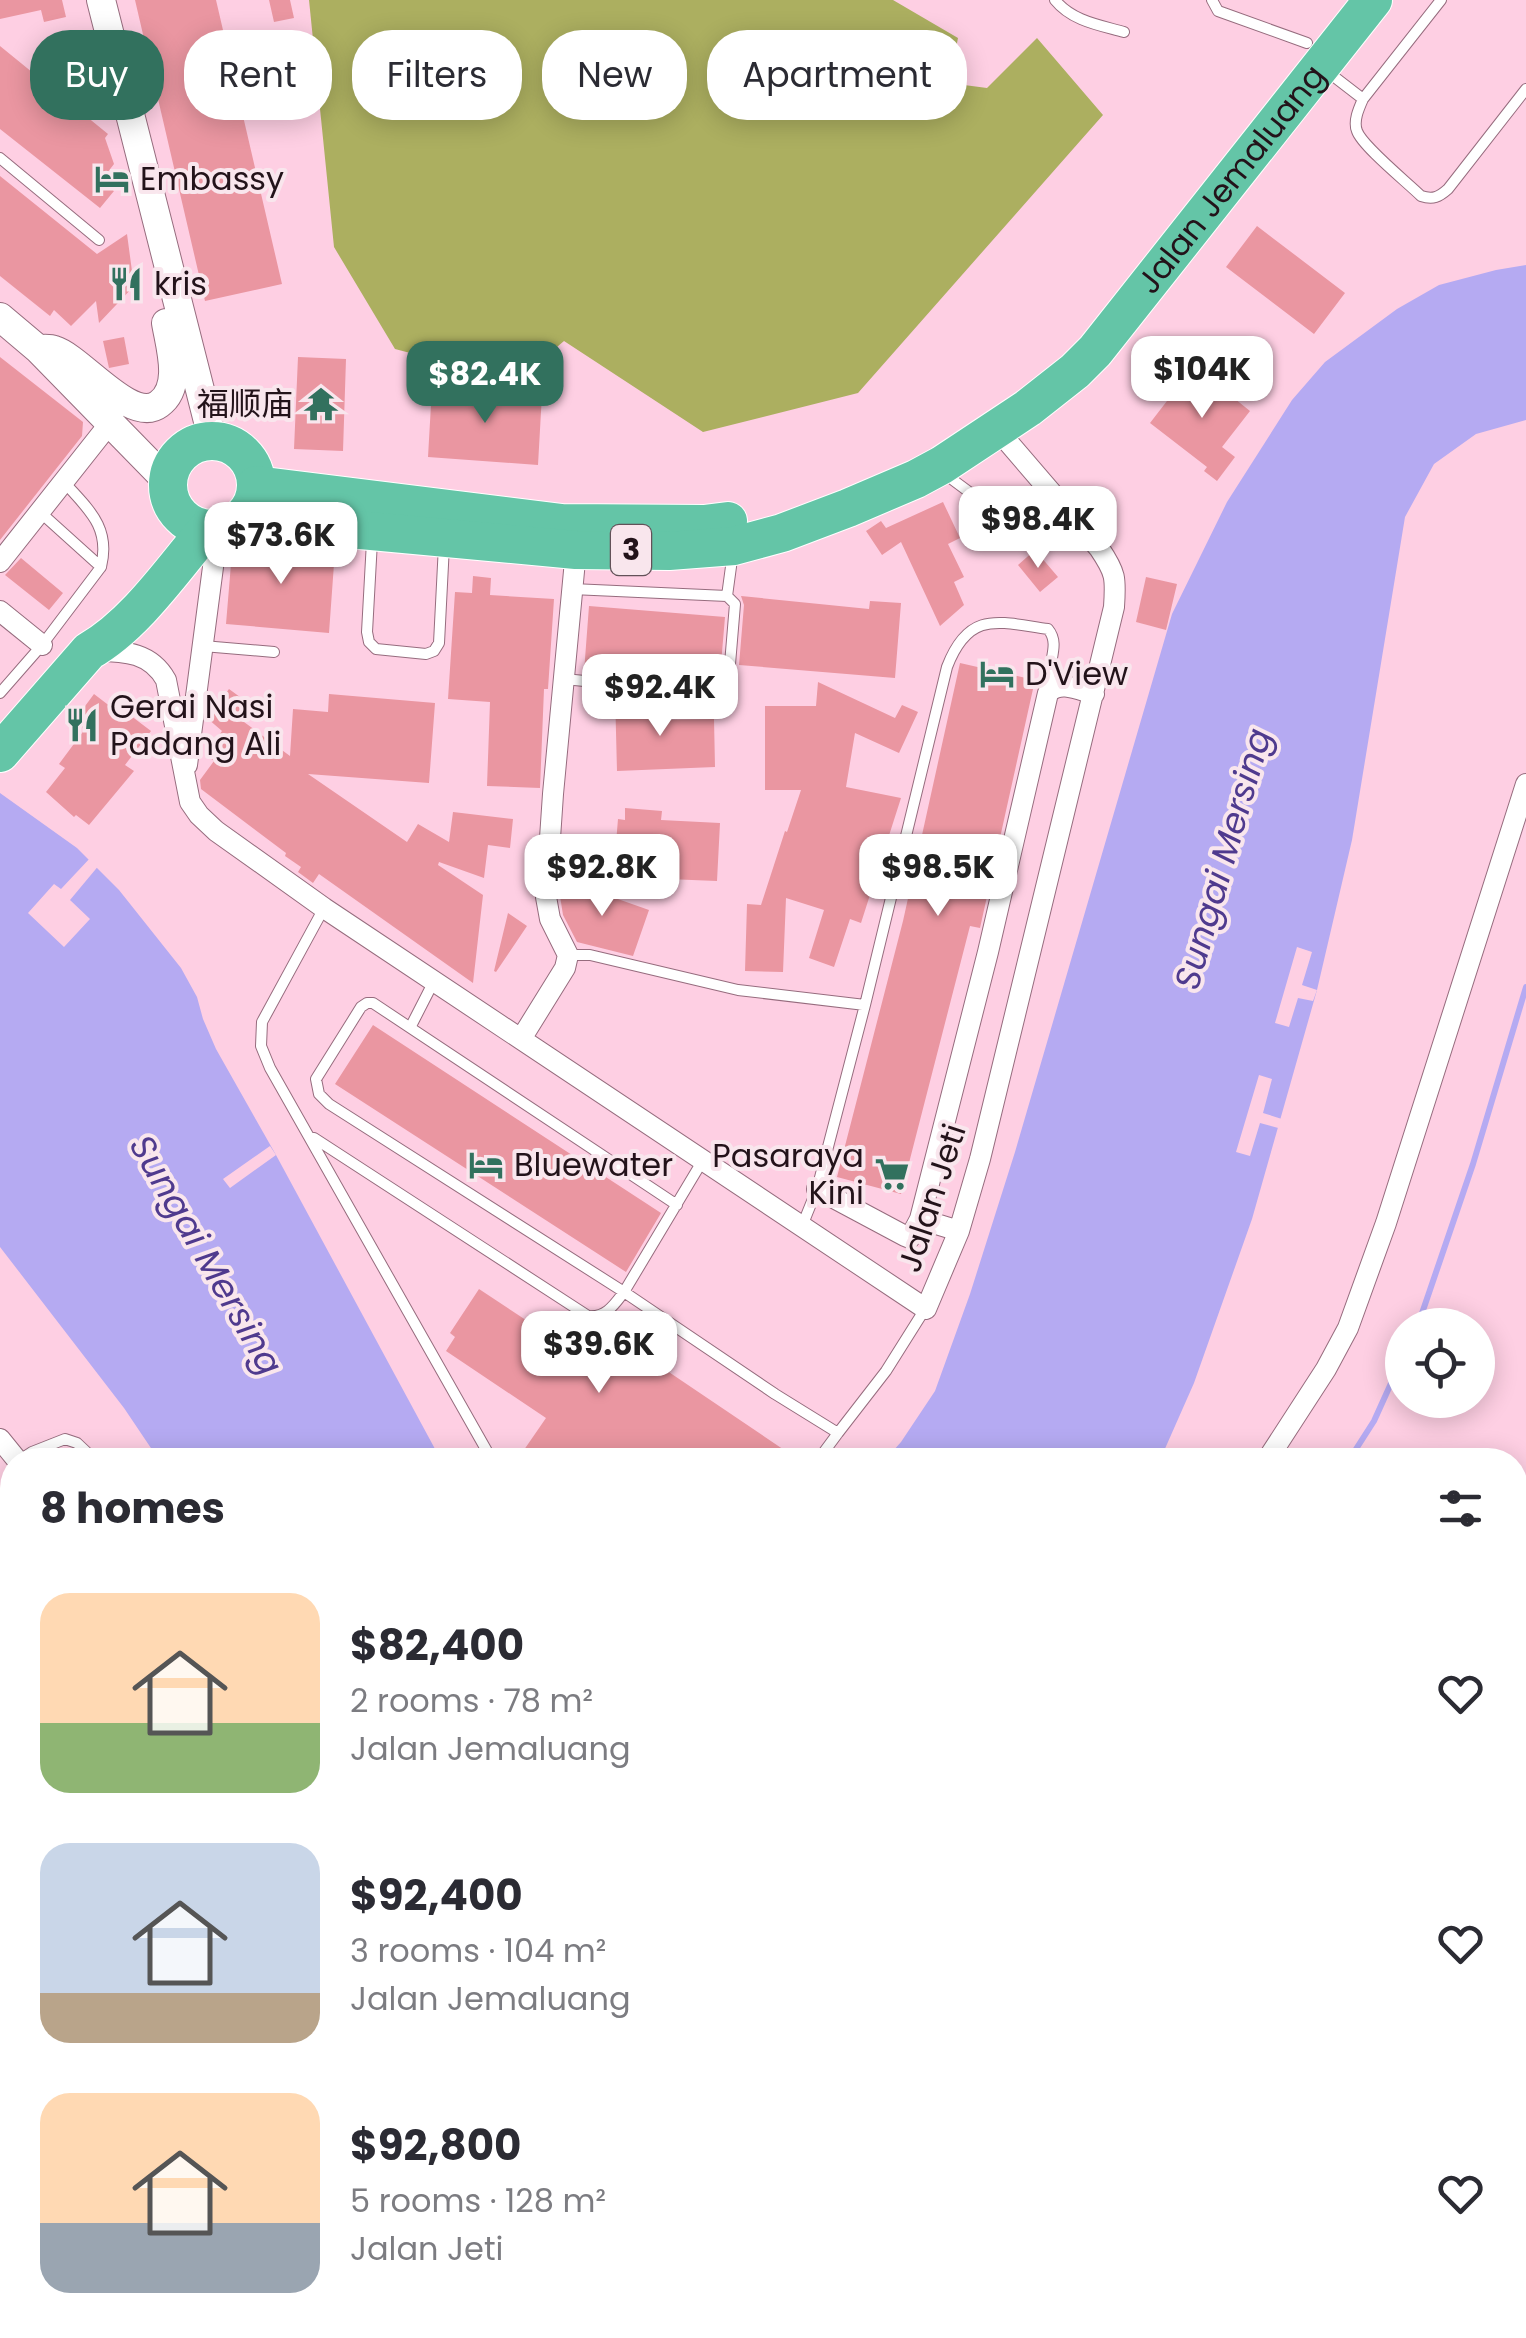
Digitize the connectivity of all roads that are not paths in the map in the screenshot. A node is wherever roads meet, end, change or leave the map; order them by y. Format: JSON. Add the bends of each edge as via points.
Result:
{"nodes":[{"id":1,"x":102,"y":0,"type":"edge"},
{"id":2,"x":1055,"y":0,"type":"edge"},
{"id":3,"x":1212,"y":0,"type":"edge"},
{"id":4,"x":1340,"y":0,"type":"edge"},
{"id":5,"x":1373,"y":0,"type":"edge"},
{"id":6,"x":1423,"y":0,"type":"edge"},
{"id":7,"x":1438,"y":4,"type":"edge"},
{"id":8,"x":1124,"y":32,"type":"dead end"},
{"id":9,"x":1314,"y":55,"type":"junction"},
{"id":10,"x":1526,"y":89,"type":"edge"},
{"id":11,"x":1363,"y":99,"type":"junction"},
{"id":12,"x":0,"y":158,"type":"edge"},
{"id":13,"x":153,"y":204,"type":"junction"},
{"id":14,"x":99,"y":240,"type":"dead end"},
{"id":15,"x":0,"y":318,"type":"edge"},
{"id":16,"x":38,"y":349,"type":"junction"},
{"id":17,"x":110,"y":423,"type":"junction"},
{"id":18,"x":996,"y":428,"type":"junction"},
{"id":19,"x":213,"y":440,"type":"junction"},
{"id":20,"x":942,"y":465,"type":"junction"},
{"id":21,"x":64,"y":482,"type":"junction"},
{"id":22,"x":256,"y":485,"type":"junction"},
{"id":23,"x":168,"y":490,"type":"junction"},
{"id":24,"x":1049,"y":490,"type":"junction"},
{"id":25,"x":40,"y":512,"type":"junction"},
{"id":26,"x":222,"y":526,"type":"junction"},
{"id":27,"x":373,"y":532,"type":"junction"},
{"id":28,"x":444,"y":539,"type":"junction"},
{"id":29,"x":734,"y":546,"type":"junction"},
{"id":30,"x":576,"y":550,"type":"junction"},
{"id":31,"x":0,"y":562,"type":"edge"},
{"id":32,"x":101,"y":567,"type":"junction"},
{"id":33,"x":572,"y":588,"type":"junction"},
{"id":34,"x":727,"y":596,"type":"junction"},
{"id":35,"x":0,"y":611,"type":"edge"},
{"id":36,"x":42,"y":645,"type":"junction"},
{"id":37,"x":203,"y":646,"type":"junction"},
{"id":38,"x":89,"y":650,"type":"junction"},
{"id":39,"x":274,"y":652,"type":"dead end"},
{"id":40,"x":564,"y":680,"type":"junction"},
{"id":41,"x":1053,"y":688,"type":"junction"},
{"id":42,"x":0,"y":693,"type":"edge"},
{"id":43,"x":1094,"y":694,"type":"junction"},
{"id":44,"x":0,"y":753,"type":"edge"},
{"id":45,"x":184,"y":783,"type":"junction"},
{"id":46,"x":1526,"y":784,"type":"edge"},
{"id":47,"x":324,"y":908,"type":"junction"},
{"id":48,"x":568,"y":956,"type":"junction"},
{"id":49,"x":434,"y":981,"type":"junction"},
{"id":50,"x":865,"y":1004,"type":"junction"},
{"id":51,"x":411,"y":1026,"type":"junction"},
{"id":52,"x":521,"y":1039,"type":"junction"},
{"id":53,"x":309,"y":1135,"type":"junction"},
{"id":54,"x":703,"y":1160,"type":"junction"},
{"id":55,"x":817,"y":1188,"type":"junction"},
{"id":56,"x":677,"y":1205,"type":"junction"},
{"id":57,"x":920,"y":1219,"type":"junction"},
{"id":58,"x":802,"y":1226,"type":"junction"},
{"id":59,"x":959,"y":1232,"type":"junction"},
{"id":60,"x":624,"y":1292,"type":"junction"},
{"id":61,"x":926,"y":1308,"type":"junction"},
{"id":62,"x":838,"y":1433,"type":"junction"},
{"id":63,"x":42,"y":1448,"type":"edge"},
{"id":64,"x":83,"y":1448,"type":"edge"},
{"id":65,"x":485,"y":1448,"type":"edge"},
{"id":66,"x":827,"y":1448,"type":"edge"},
{"id":67,"x":1276,"y":1448,"type":"edge"}],
"edges":[{"from":1,"to":13,"type":"street"},
{"from":2,"to":8,"type":"lane","via":[[1076,18]]},
{"from":3,"to":9,"type":"lane","via":[[1218,11]]},
{"from":4,"to":9,"type":"highway","name":"Jalan Jemaluang","number":"3"},
{"from":5,"to":9,"type":"highway","name":"Jalan Jemaluang","number":"3"},
{"from":6,"to":7,"type":"lane"},
{"from":7,"to":11,"type":"lane"},
{"from":9,"to":11,"type":"lane"},
{"from":9,"to":18,"type":"highway","name":"Jalan Jemaluang","number":"3","via":[[1095,351],[1052,391]]},
{"from":9,"to":22,"type":"highway","name":"Jalan Jemaluang","number":"3","via":[[1080,335],[984,411],[889,466],[776,510],[704,524],[562,523]]},
{"from":10,"to":11,"type":"lane","via":[[1448,189],[1430,199],[1356,131]]},
{"from":12,"to":14,"type":"lane"},
{"from":13,"to":16,"type":"street","via":[[149,222],[172,356],[173,384],[166,396],[148,409],[132,406],[55,350]]},
{"from":13,"to":19,"type":"street"},
{"from":15,"to":16,"type":"street"},
{"from":16,"to":17,"type":"street"},
{"from":17,"to":21,"type":"street"},
{"from":17,"to":23,"type":"street"},
{"from":18,"to":20,"type":"highway","name":"Jalan Jemaluang","number":"3"},
{"from":18,"to":24,"type":"street","name":"Jalan Jeti"},
{"from":19,"to":22,"type":"highway","via":[[246,458]]},
{"from":19,"to":23,"type":"highway","via":[[178,455]]},
{"from":20,"to":24,"type":"lane","via":[[1004,518],[1020,517]]},
{"from":20,"to":29,"type":"highway","name":"Jalan Jemaluang","number":"3","via":[[848,508]]},
{"from":21,"to":25,"type":"street"},
{"from":21,"to":32,"type":"lane","via":[[95,517],[104,546]]},
{"from":22,"to":26,"type":"highway","via":[[248,510]]},
{"from":23,"to":26,"type":"highway","via":[[190,524]]},
{"from":23,"to":38,"type":"highway","via":[[152,560],[96,628]]},
{"from":24,"to":43,"type":"street","name":"Jalan Jeti","via":[[1099,548],[1116,580]]},
{"from":25,"to":31,"type":"street"},
{"from":25,"to":32,"type":"lane"},
{"from":26,"to":27,"type":"highway","name":"Jalan Jemaluang","number":"3"},
{"from":26,"to":37,"type":"street"},
{"from":26,"to":38,"type":"highway","via":[[108,640]]},
{"from":27,"to":28,"type":"highway","name":"Jalan Jemaluang","number":"3"},
{"from":27,"to":28,"type":"lane","via":[[369,642],[376,649],[426,654],[439,642]]},
{"from":28,"to":30,"type":"highway","name":"Jalan Jemaluang","number":"3"},
{"from":29,"to":30,"type":"highway","name":"Jalan Jemaluang","number":"3"},
{"from":29,"to":34,"type":"lane"},
{"from":30,"to":33,"type":"street"},
{"from":32,"to":36,"type":"lane"},
{"from":33,"to":34,"type":"lane"},
{"from":33,"to":40,"type":"street"},
{"from":34,"to":40,"type":"lane","via":[[736,604],[723,692]]},
{"from":35,"to":36,"type":"street"},
{"from":36,"to":42,"type":"lane"},
{"from":37,"to":39,"type":"lane"},
{"from":37,"to":45,"type":"street"},
{"from":38,"to":44,"type":"highway"},
{"from":38,"to":45,"type":"street","via":[[142,656],[161,671]]},
{"from":40,"to":48,"type":"street","via":[[546,897]]},
{"from":41,"to":43,"type":"street"},
{"from":41,"to":50,"type":"lane","via":[[1048,674],[1055,642],[1048,629],[989,622],[954,650]]},
{"from":41,"to":57,"type":"street"},
{"from":43,"to":59,"type":"street","name":"Jalan Jeti"},
{"from":45,"to":47,"type":"street","name":"Jalan Jeti","via":[[190,802],[216,831]]},
{"from":46,"to":67,"type":"street","via":[[1348,1328]]},
{"from":47,"to":49,"type":"street","name":"Jalan Jeti"},
{"from":47,"to":53,"type":"lane","via":[[262,1022],[261,1046],[270,1068]]},
{"from":48,"to":50,"type":"lane","via":[[738,990]]},
{"from":48,"to":52,"type":"street"},
{"from":49,"to":51,"type":"lane"},
{"from":49,"to":52,"type":"street","name":"Jalan Jeti"},
{"from":50,"to":55,"type":"lane"},
{"from":51,"to":56,"type":"lane"},
{"from":51,"to":60,"type":"lane","via":[[367,1002],[316,1079],[319,1094]]},
{"from":52,"to":54,"type":"street","name":"Jalan Jeti"},
{"from":53,"to":60,"type":"lane","via":[[588,1316],[605,1314]]},
{"from":53,"to":65,"type":"lane"},
{"from":54,"to":56,"type":"lane"},
{"from":54,"to":58,"type":"street","name":"Jalan Jeti"},
{"from":55,"to":57,"type":"street","via":[[910,1238]]},
{"from":55,"to":58,"type":"lane"},
{"from":56,"to":60,"type":"lane"},
{"from":57,"to":59,"type":"street"},
{"from":58,"to":61,"type":"street","name":"Jalan Jeti"},
{"from":59,"to":61,"type":"street","name":"Jalan Jeti"},
{"from":60,"to":62,"type":"lane"},
{"from":61,"to":62,"type":"lane"},
{"from":62,"to":66,"type":"lane"},
{"from":63,"to":64,"type":"lane","via":[[65,1439]]}]}
